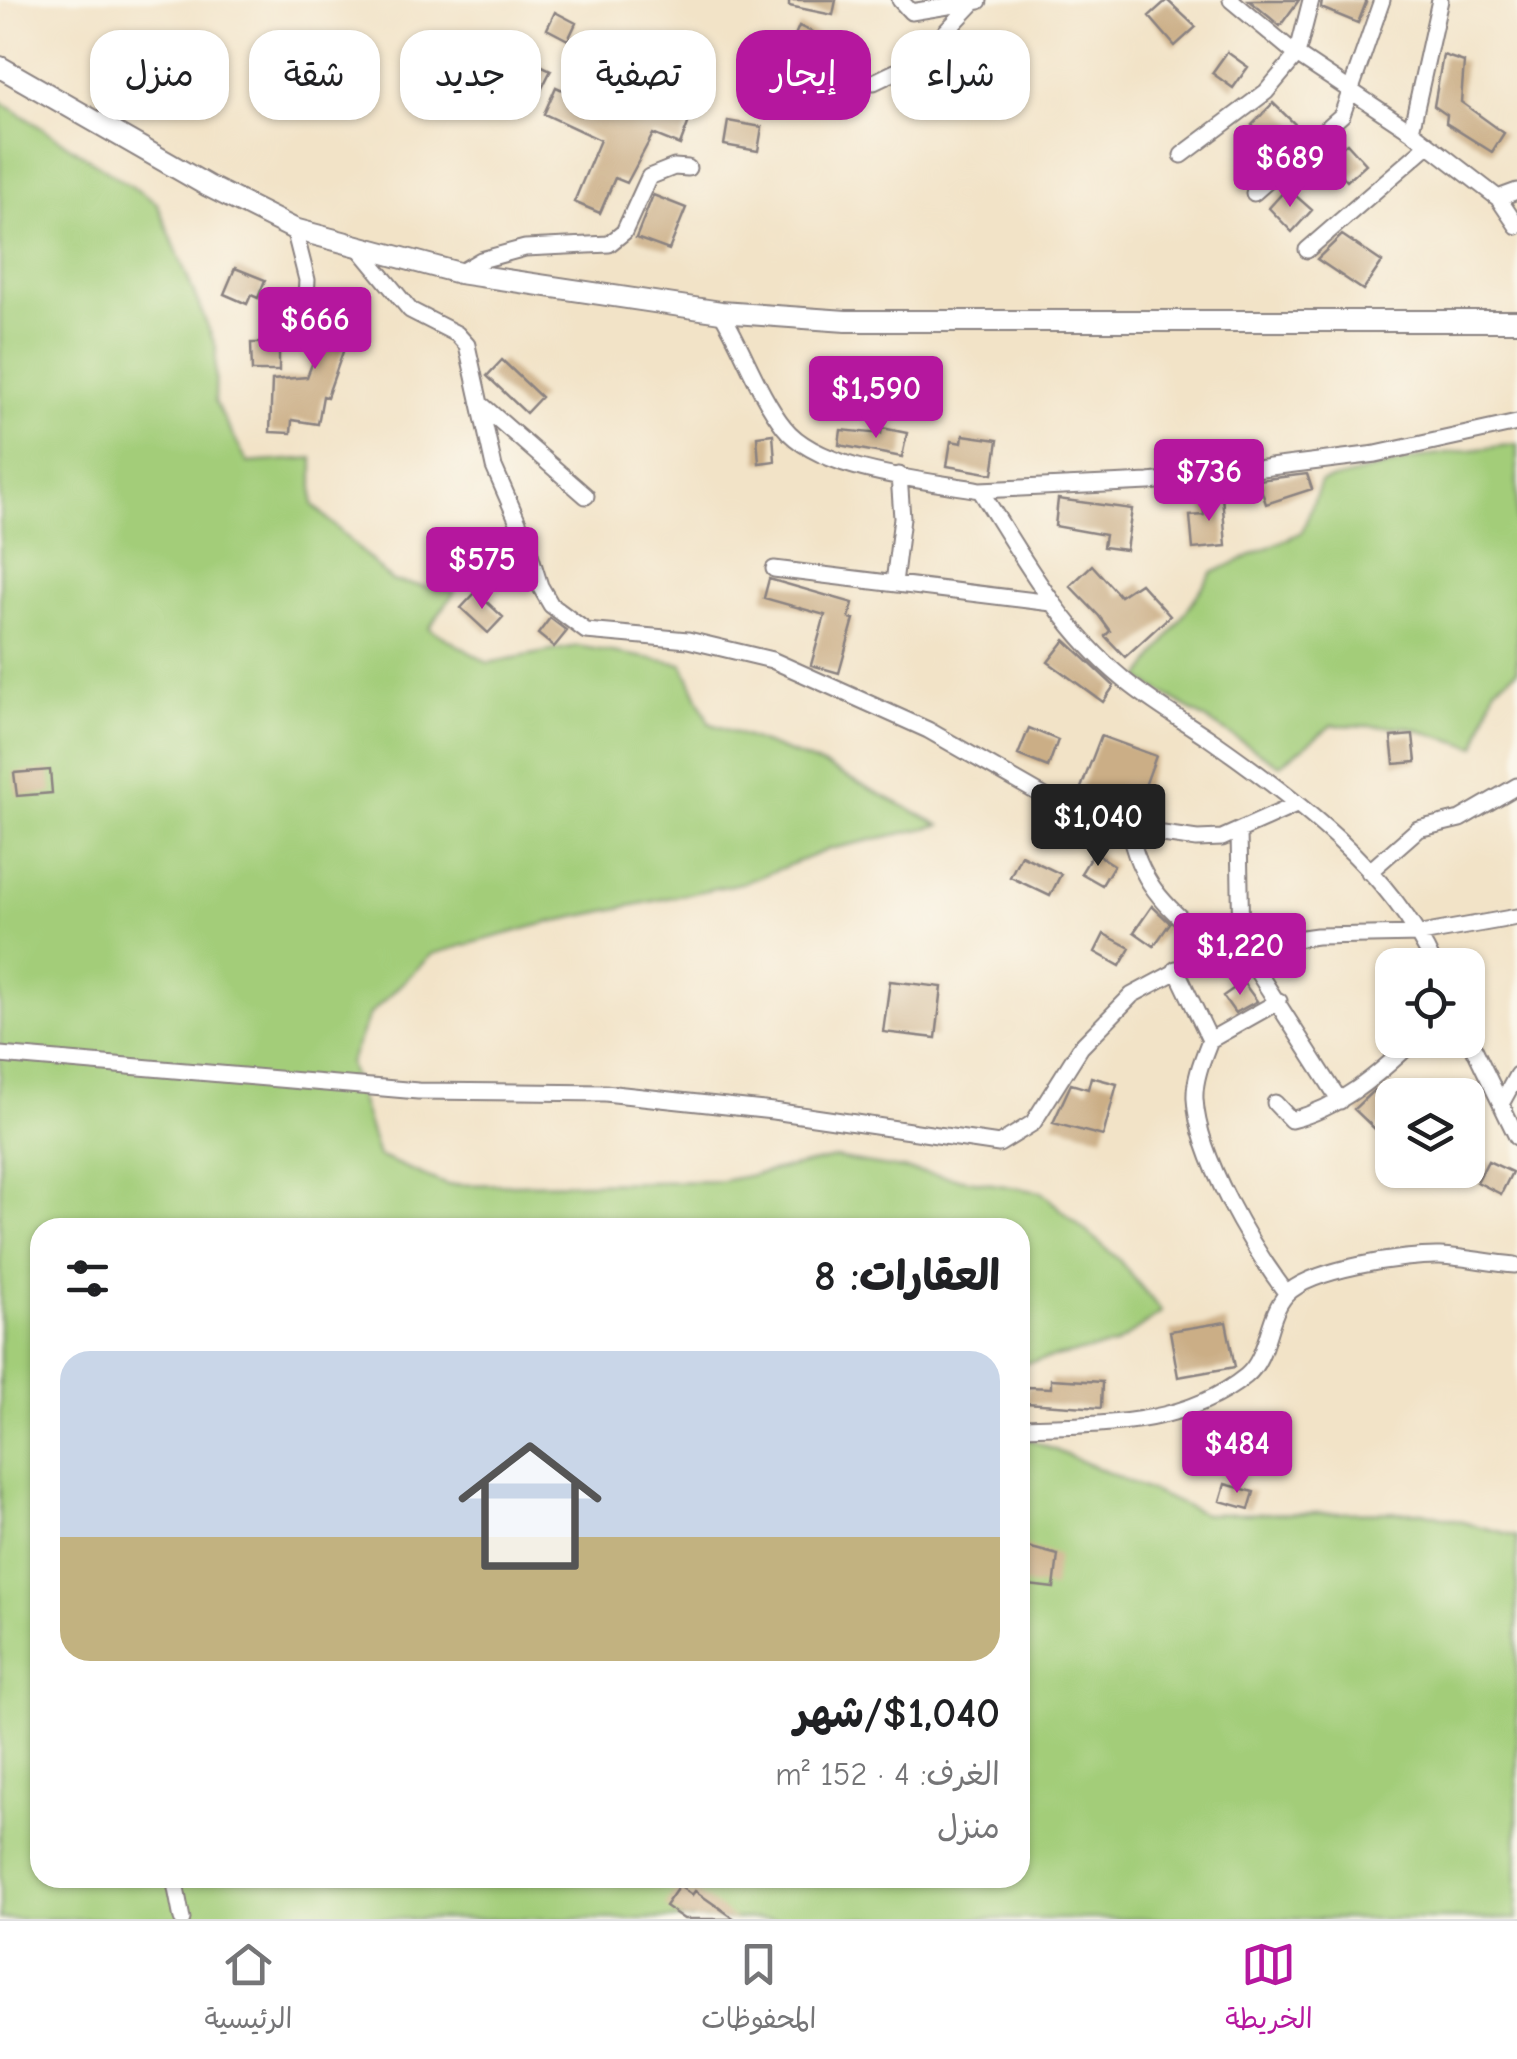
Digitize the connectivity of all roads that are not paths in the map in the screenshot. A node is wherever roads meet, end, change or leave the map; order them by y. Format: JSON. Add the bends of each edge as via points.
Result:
{"nodes":[{"id":1,"x":900,"y":0,"type":"edge"},
{"id":2,"x":1231,"y":0,"type":"edge"},
{"id":3,"x":1311,"y":0,"type":"edge"},
{"id":4,"x":1382,"y":0,"type":"edge"},
{"id":5,"x":1440,"y":0,"type":"edge"},
{"id":6,"x":979,"y":1,"type":"edge"},
{"id":7,"x":1297,"y":55,"type":"junction"},
{"id":8,"x":0,"y":67,"type":"edge"},
{"id":9,"x":874,"y":82,"type":"dead end"},
{"id":10,"x":1352,"y":90,"type":"junction"},
{"id":11,"x":1411,"y":132,"type":"junction"},
{"id":12,"x":1428,"y":144,"type":"junction"},
{"id":13,"x":1182,"y":155,"type":"dead end"},
{"id":14,"x":688,"y":168,"type":"dead end"},
{"id":15,"x":1517,"y":191,"type":"edge"},
{"id":16,"x":1254,"y":192,"type":"dead end"},
{"id":17,"x":1498,"y":198,"type":"junction"},
{"id":18,"x":1517,"y":226,"type":"edge"},
{"id":19,"x":294,"y":229,"type":"junction"},
{"id":20,"x":358,"y":247,"type":"junction"},
{"id":21,"x":1307,"y":250,"type":"dead end"},
{"id":22,"x":459,"y":273,"type":"junction"},
{"id":23,"x":722,"y":312,"type":"junction"},
{"id":24,"x":1517,"y":321,"type":"edge"},
{"id":25,"x":304,"y":330,"type":"dead end"},
{"id":26,"x":483,"y":406,"type":"junction"},
{"id":27,"x":1517,"y":423,"type":"edge"},
{"id":28,"x":900,"y":475,"type":"junction"},
{"id":29,"x":980,"y":490,"type":"junction"},
{"id":30,"x":586,"y":496,"type":"dead end"},
{"id":31,"x":774,"y":569,"type":"dead end"},
{"id":32,"x":894,"y":583,"type":"junction"},
{"id":33,"x":1052,"y":602,"type":"junction"},
{"id":34,"x":1517,"y":786,"type":"edge"},
{"id":35,"x":1296,"y":805,"type":"junction"},
{"id":36,"x":1129,"y":829,"type":"junction"},
{"id":37,"x":1239,"y":832,"type":"junction"},
{"id":38,"x":1369,"y":872,"type":"junction"},
{"id":39,"x":1517,"y":917,"type":"edge"},
{"id":40,"x":1421,"y":934,"type":"junction"},
{"id":41,"x":1241,"y":946,"type":"junction"},
{"id":42,"x":1427,"y":948,"type":"edge"},
{"id":43,"x":1216,"y":950,"type":"junction"},
{"id":44,"x":1176,"y":969,"type":"junction"},
{"id":45,"x":1279,"y":1001,"type":"junction"},
{"id":46,"x":1210,"y":1040,"type":"junction"},
{"id":47,"x":0,"y":1054,"type":"edge"},
{"id":48,"x":1395,"y":1058,"type":"edge"},
{"id":49,"x":1479,"y":1058,"type":"edge"},
{"id":50,"x":1517,"y":1075,"type":"edge"},
{"id":51,"x":1340,"y":1101,"type":"junction"},
{"id":52,"x":1275,"y":1103,"type":"dead end"},
{"id":53,"x":1501,"y":1104,"type":"junction"},
{"id":54,"x":1517,"y":1137,"type":"edge"},
{"id":55,"x":1516,"y":1264,"type":"edge"},
{"id":56,"x":1286,"y":1294,"type":"junction"},
{"id":57,"x":1030,"y":1427,"type":"edge"},
{"id":58,"x":176,"y":1888,"type":"edge"},
{"id":59,"x":182,"y":1919,"type":"edge"}],
"edges":[{"from":1,"to":6,"type":"street","via":[[911,12]]},
{"from":2,"to":7,"type":"street"},
{"from":3,"to":7,"type":"street"},
{"from":4,"to":10,"type":"street"},
{"from":5,"to":11,"type":"street"},
{"from":6,"to":9,"type":"street","via":[[918,61]]},
{"from":7,"to":10,"type":"street"},
{"from":7,"to":13,"type":"street","via":[[1266,92]]},
{"from":8,"to":19,"type":"street"},
{"from":10,"to":11,"type":"street"},
{"from":10,"to":16,"type":"street","via":[[1323,136]]},
{"from":11,"to":12,"type":"street"},
{"from":12,"to":17,"type":"street"},
{"from":12,"to":21,"type":"street"},
{"from":14,"to":22,"type":"street","via":[[674,166],[650,177],[624,232],[609,244],[525,248]]},
{"from":15,"to":17,"type":"street"},
{"from":17,"to":18,"type":"street"},
{"from":19,"to":20,"type":"street"},
{"from":19,"to":25,"type":"street","via":[[307,280]]},
{"from":20,"to":22,"type":"street"},
{"from":20,"to":26,"type":"street","via":[[410,310],[462,338]]},
{"from":22,"to":23,"type":"street"},
{"from":23,"to":24,"type":"street","via":[[947,324]]},
{"from":23,"to":28,"type":"street","via":[[792,436],[824,456]]},
{"from":26,"to":30,"type":"street"},
{"from":26,"to":36,"type":"street","via":[[506,500],[540,586],[568,620],[586,631],[688,640],[772,660],[928,730],[1054,802]]},
{"from":27,"to":29,"type":"street","via":[[1376,454],[1149,482]]},
{"from":28,"to":29,"type":"street"},
{"from":28,"to":32,"type":"street"},
{"from":29,"to":33,"type":"street"},
{"from":31,"to":32,"type":"street"},
{"from":32,"to":33,"type":"street"},
{"from":33,"to":35,"type":"street","via":[[1123,679]]},
{"from":34,"to":38,"type":"street","via":[[1460,819],[1418,829]]},
{"from":35,"to":37,"type":"street"},
{"from":35,"to":38,"type":"street"},
{"from":36,"to":37,"type":"street","via":[[1197,840]]},
{"from":36,"to":43,"type":"street","via":[[1152,890]]},
{"from":37,"to":41,"type":"street"},
{"from":38,"to":40,"type":"street"},
{"from":39,"to":40,"type":"street"},
{"from":40,"to":41,"type":"street"},
{"from":40,"to":42,"type":"street"},
{"from":41,"to":43,"type":"street"},
{"from":41,"to":45,"type":"street"},
{"from":43,"to":44,"type":"street"},
{"from":44,"to":46,"type":"street"},
{"from":44,"to":47,"type":"street","via":[[1115,1010],[1081,1048],[1033,1123],[998,1144],[605,1093],[418,1091]]},
{"from":45,"to":46,"type":"street"},
{"from":45,"to":51,"type":"street"},
{"from":46,"to":56,"type":"street","via":[[1198,1072],[1198,1117],[1213,1164]]},
{"from":48,"to":51,"type":"street"},
{"from":49,"to":53,"type":"street"},
{"from":50,"to":53,"type":"street"},
{"from":51,"to":52,"type":"street","via":[[1291,1120]]},
{"from":53,"to":54,"type":"street"},
{"from":55,"to":56,"type":"street","via":[[1402,1259],[1346,1270]]},
{"from":56,"to":57,"type":"street","via":[[1250,1373],[1195,1405],[1104,1425]]},
{"from":58,"to":59,"type":"street"}]}
